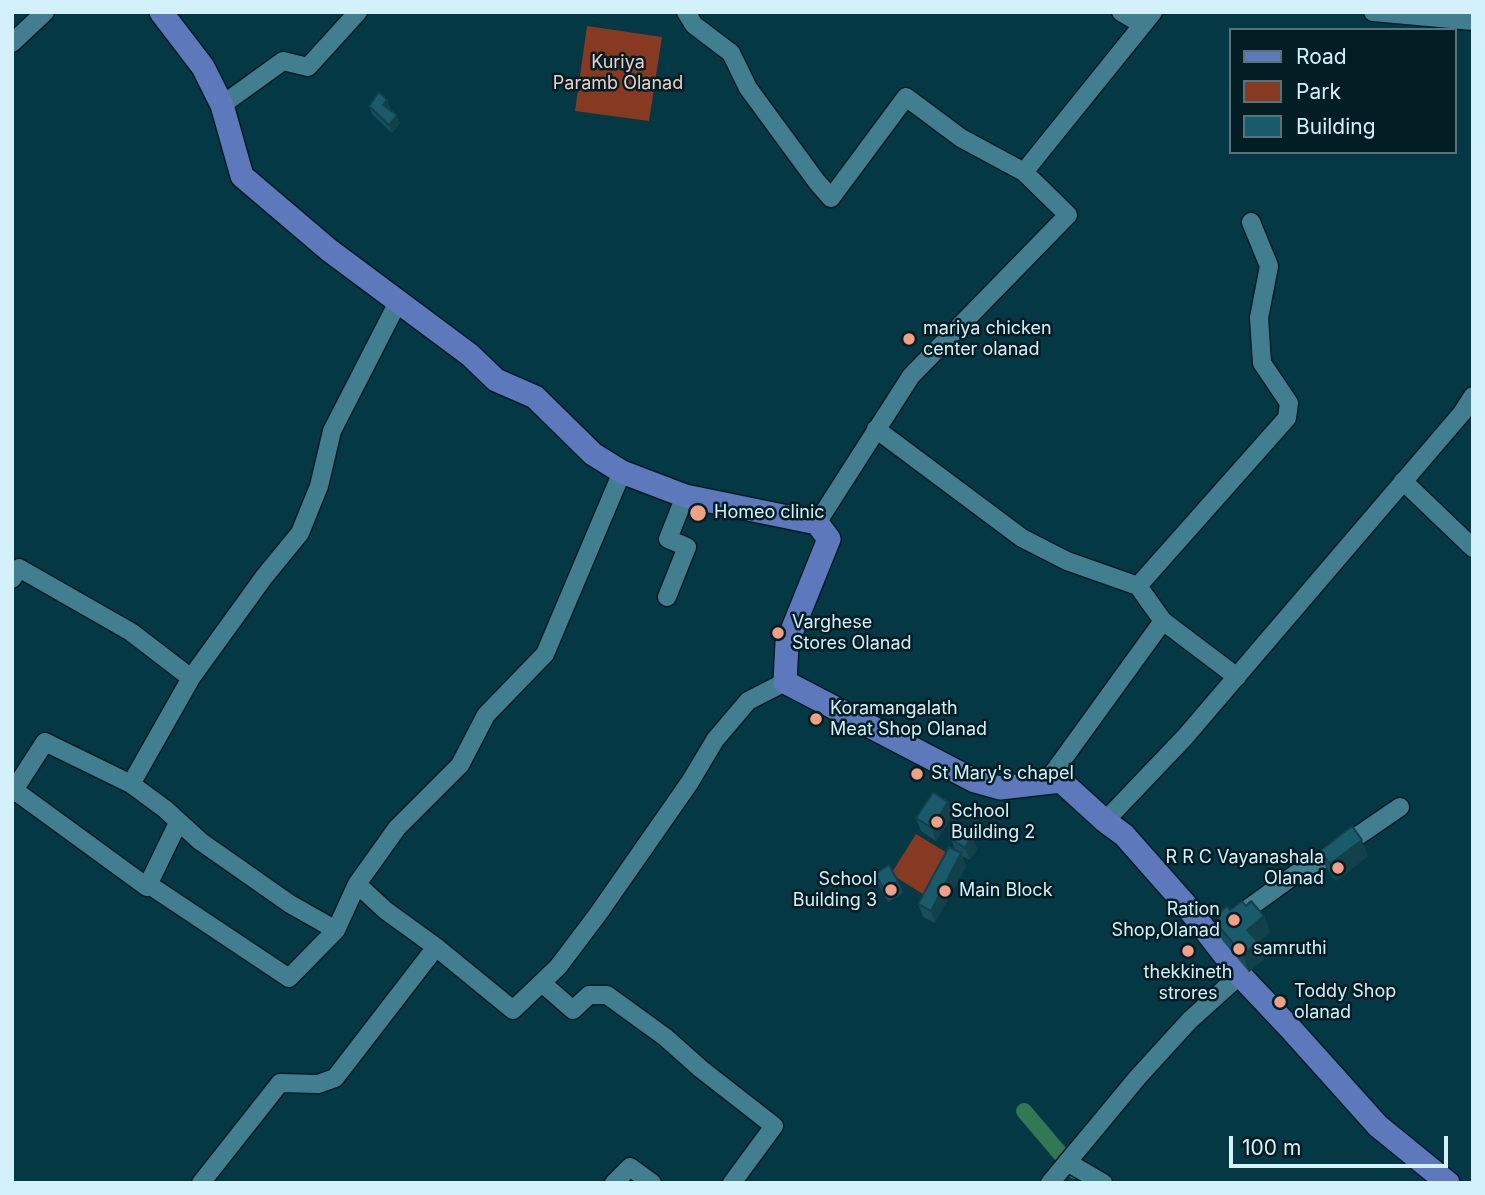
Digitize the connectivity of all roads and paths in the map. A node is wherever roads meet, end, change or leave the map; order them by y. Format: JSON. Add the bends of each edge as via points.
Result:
{"nodes":[{"id":1,"x":45,"y":12,"type":"edge"},
{"id":2,"x":161,"y":12,"type":"edge"},
{"id":3,"x":358,"y":12,"type":"edge"},
{"id":4,"x":686,"y":12,"type":"edge"},
{"id":5,"x":1121,"y":12,"type":"edge"},
{"id":6,"x":1373,"y":12,"type":"edge"},
{"id":7,"x":1148,"y":19,"type":"edge"},
{"id":8,"x":1473,"y":21,"type":"edge"},
{"id":9,"x":12,"y":43,"type":"edge"},
{"id":10,"x":222,"y":105,"type":"junction"},
{"id":11,"x":1024,"y":172,"type":"junction"},
{"id":12,"x":1251,"y":222,"type":"dead end"},
{"id":13,"x":398,"y":302,"type":"junction"},
{"id":14,"x":1473,"y":396,"type":"edge"},
{"id":15,"x":876,"y":429,"type":"junction"},
{"id":16,"x":622,"y":472,"type":"junction"},
{"id":17,"x":1403,"y":481,"type":"junction"},
{"id":18,"x":685,"y":496,"type":"junction"},
{"id":19,"x":817,"y":523,"type":"junction"},
{"id":20,"x":1473,"y":548,"type":"edge"},
{"id":21,"x":12,"y":579,"type":"edge"},
{"id":22,"x":1138,"y":586,"type":"junction"},
{"id":23,"x":667,"y":597,"type":"dead end"},
{"id":24,"x":1163,"y":621,"type":"junction"},
{"id":25,"x":1237,"y":677,"type":"junction"},
{"id":26,"x":191,"y":678,"type":"junction"},
{"id":27,"x":785,"y":682,"type":"junction"},
{"id":28,"x":1061,"y":781,"type":"junction"},
{"id":29,"x":131,"y":784,"type":"junction"},
{"id":30,"x":13,"y":791,"type":"edge"},
{"id":31,"x":1400,"y":807,"type":"dead end"},
{"id":32,"x":1105,"y":821,"type":"junction"},
{"id":33,"x":178,"y":823,"type":"junction"},
{"id":34,"x":148,"y":884,"type":"junction"},
{"id":35,"x":357,"y":884,"type":"junction"},
{"id":36,"x":336,"y":930,"type":"junction"},
{"id":37,"x":1210,"y":936,"type":"junction"},
{"id":38,"x":436,"y":947,"type":"junction"},
{"id":39,"x":1240,"y":975,"type":"junction"},
{"id":40,"x":542,"y":983,"type":"junction"},
{"id":41,"x":1068,"y":1162,"type":"junction"},
{"id":42,"x":201,"y":1183,"type":"edge"},
{"id":43,"x":614,"y":1183,"type":"edge"},
{"id":44,"x":652,"y":1183,"type":"edge"},
{"id":45,"x":732,"y":1183,"type":"edge"},
{"id":46,"x":1050,"y":1183,"type":"edge"},
{"id":47,"x":1103,"y":1183,"type":"edge"},
{"id":48,"x":1448,"y":1183,"type":"edge"}],
"edges":[{"from":1,"to":9,"type":"street"},
{"from":2,"to":10,"type":"main road","via":[[203,67]]},
{"from":3,"to":10,"type":"street","via":[[308,67],[283,61]]},
{"from":4,"to":11,"type":"street","via":[[694,25],[731,53],[748,88],[831,198],[906,97],[961,138]]},
{"from":5,"to":7,"type":"street"},
{"from":6,"to":8,"type":"street"},
{"from":7,"to":11,"type":"street"},
{"from":10,"to":13,"type":"main road","via":[[242,176]]},
{"from":11,"to":15,"type":"street","via":[[1068,215],[911,376]]},
{"from":12,"to":22,"type":"street","via":[[1269,265],[1259,318],[1262,363],[1289,403],[1287,418]]},
{"from":13,"to":16,"type":"main road","via":[[496,380],[535,397],[593,454]]},
{"from":13,"to":26,"type":"street","via":[[332,431],[319,486],[300,533]]},
{"from":14,"to":17,"type":"street"},
{"from":15,"to":19,"type":"street"},
{"from":15,"to":22,"type":"street","via":[[1022,538],[1067,561]]},
{"from":16,"to":18,"type":"main road"},
{"from":16,"to":35,"type":"street","via":[[545,654],[486,715],[460,765],[397,828]]},
{"from":17,"to":20,"type":"street"},
{"from":17,"to":25,"type":"street"},
{"from":18,"to":19,"type":"main road"},
{"from":18,"to":23,"type":"street","via":[[668,539],[687,547]]},
{"from":19,"to":27,"type":"main road","via":[[829,539],[788,643]]},
{"from":21,"to":26,"type":"street","via":[[19,568],[131,632]]},
{"from":22,"to":24,"type":"street"},
{"from":24,"to":25,"type":"street"},
{"from":24,"to":28,"type":"street","via":[[1053,773]]},
{"from":25,"to":32,"type":"street"},
{"from":26,"to":29,"type":"street"},
{"from":27,"to":28,"type":"main road","via":[[975,781],[1000,788]]},
{"from":27,"to":40,"type":"street","via":[[748,701],[715,740],[598,914]]},
{"from":28,"to":32,"type":"main road"},
{"from":29,"to":30,"type":"street","via":[[45,742]]},
{"from":29,"to":33,"type":"street"},
{"from":30,"to":34,"type":"street"},
{"from":31,"to":37,"type":"street"},
{"from":32,"to":37,"type":"main road","via":[[1124,835]]},
{"from":33,"to":34,"type":"street"},
{"from":33,"to":36,"type":"street","via":[[290,904]]},
{"from":34,"to":36,"type":"street","via":[[289,978]]},
{"from":35,"to":36,"type":"street"},
{"from":35,"to":38,"type":"street"},
{"from":37,"to":39,"type":"main road"},
{"from":38,"to":40,"type":"street","via":[[513,1010]]},
{"from":38,"to":42,"type":"street","via":[[335,1078],[318,1084],[280,1083]]},
{"from":39,"to":41,"type":"street","via":[[1190,1020]]},
{"from":39,"to":48,"type":"main road","via":[[1378,1126]]},
{"from":40,"to":45,"type":"street","via":[[573,1010],[589,995],[607,995],[774,1126]]},
{"from":41,"to":46,"type":"street"},
{"from":41,"to":47,"type":"street"},
{"from":43,"to":44,"type":"street","via":[[630,1167]]}]}
